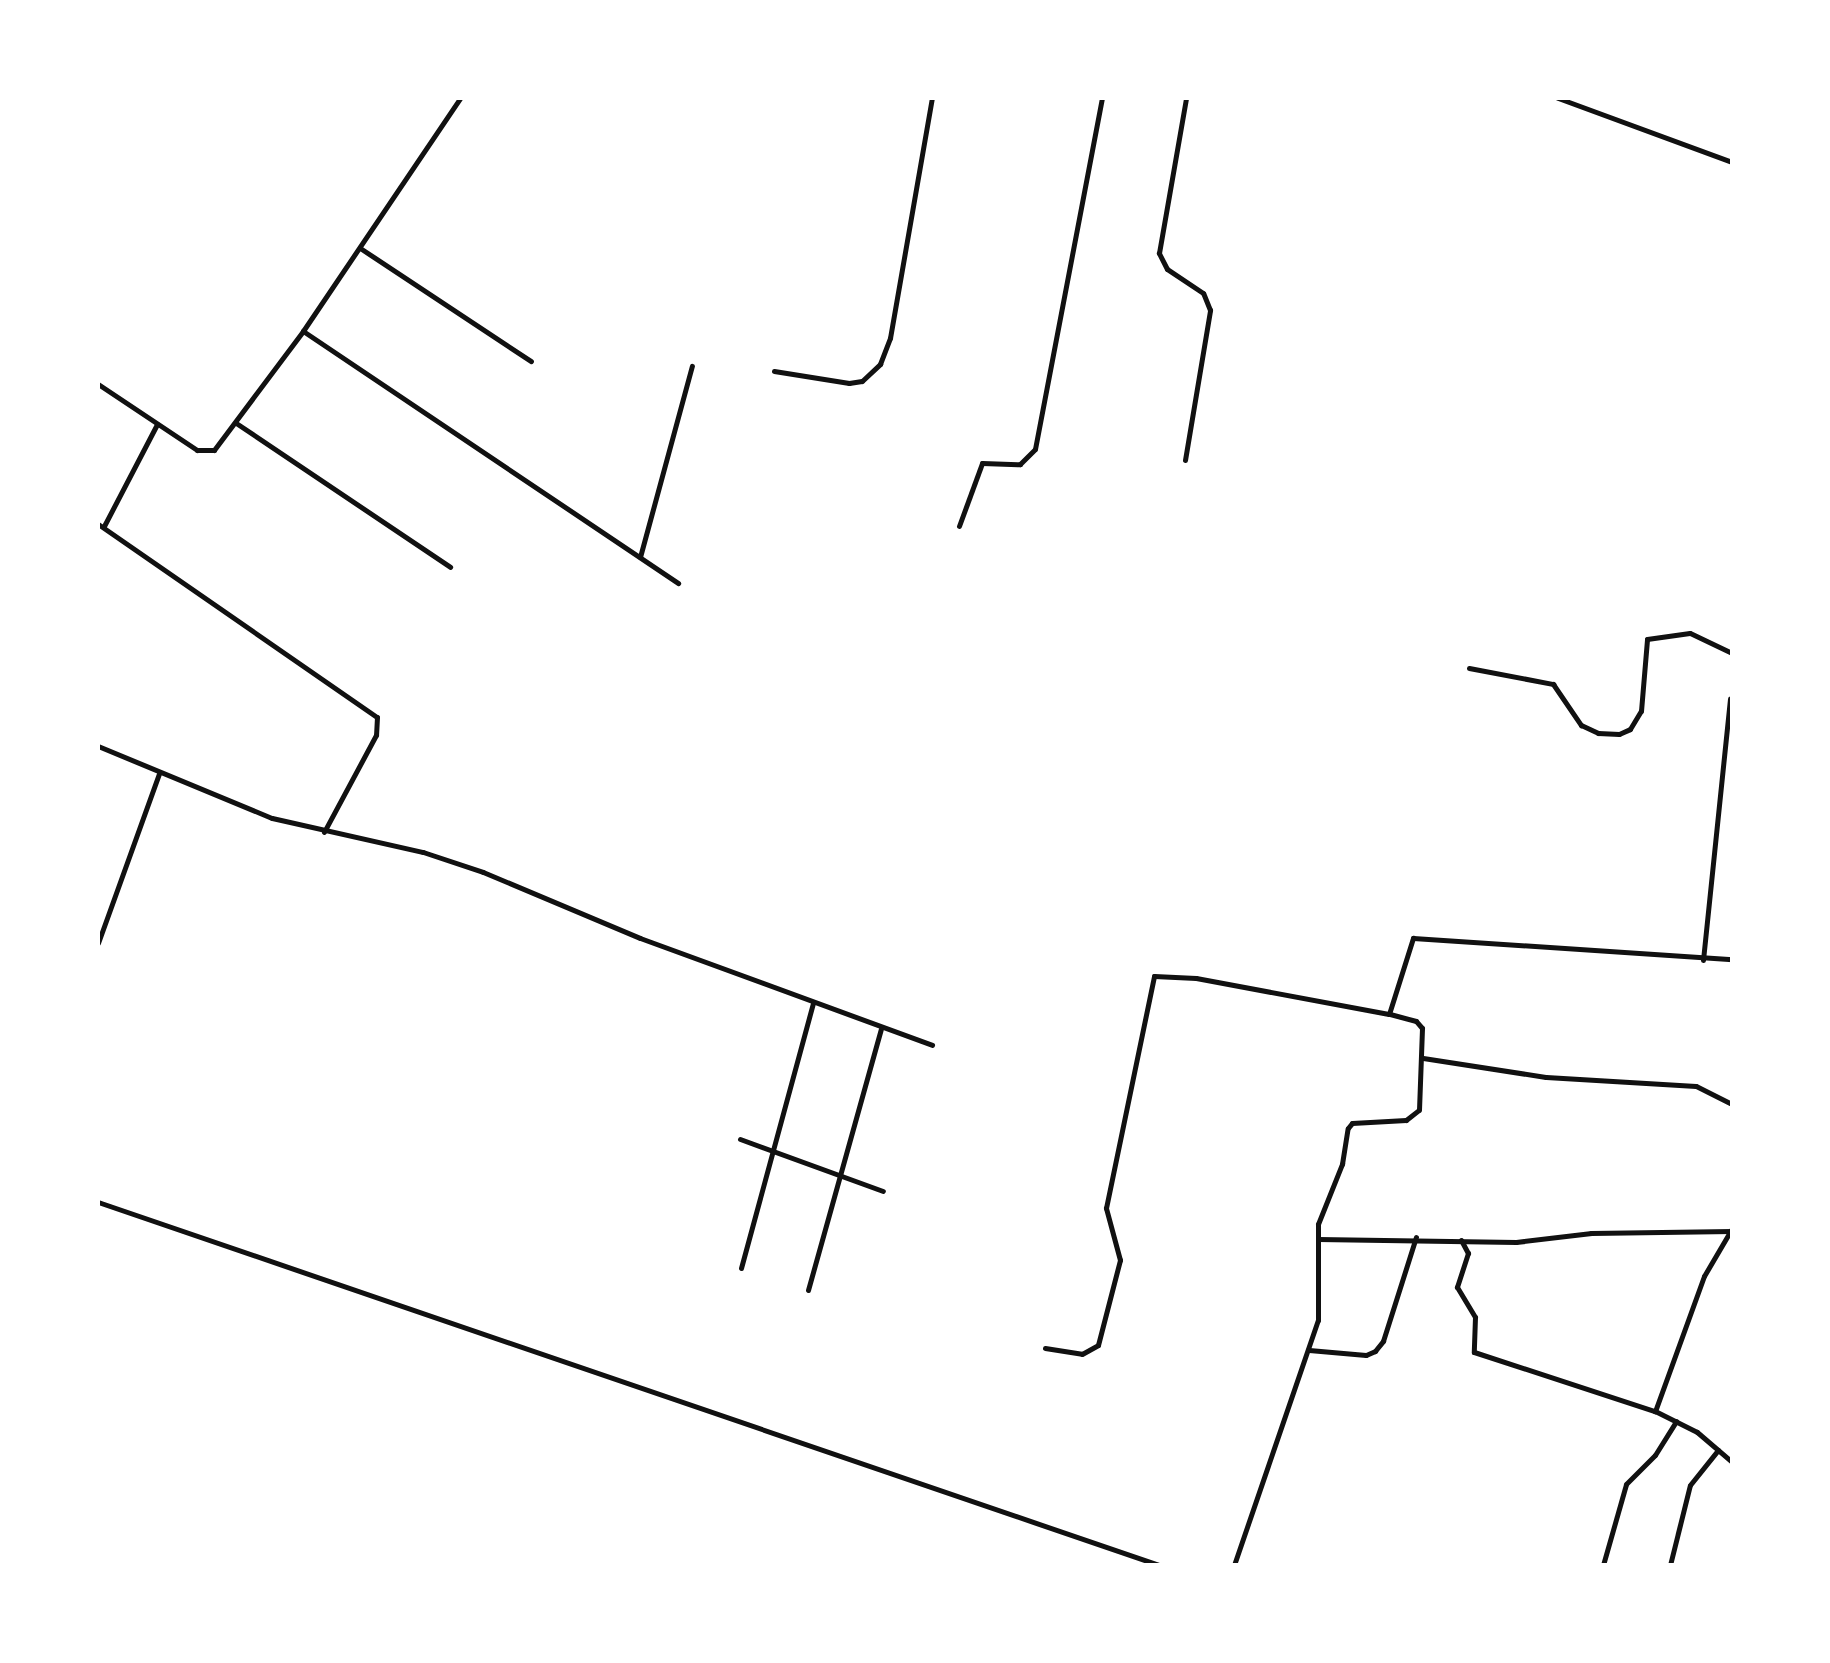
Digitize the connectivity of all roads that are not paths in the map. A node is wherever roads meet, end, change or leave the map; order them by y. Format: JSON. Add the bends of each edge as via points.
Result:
{"nodes":[{"id":1,"x":460,"y":98,"type":"edge"},
{"id":2,"x":932,"y":98,"type":"edge"},
{"id":3,"x":1102,"y":98,"type":"edge"},
{"id":4,"x":1186,"y":98,"type":"edge"},
{"id":5,"x":1558,"y":98,"type":"edge"},
{"id":6,"x":1732,"y":162,"type":"edge"},
{"id":7,"x":360,"y":248,"type":"junction"},
{"id":8,"x":303,"y":331,"type":"junction"},
{"id":9,"x":531,"y":361,"type":"dead end"},
{"id":10,"x":692,"y":366,"type":"dead end"},
{"id":11,"x":774,"y":371,"type":"dead end"},
{"id":12,"x":98,"y":384,"type":"edge"},
{"id":13,"x":236,"y":423,"type":"junction"},
{"id":14,"x":157,"y":424,"type":"junction"},
{"id":15,"x":1185,"y":460,"type":"dead end"},
{"id":16,"x":101,"y":525,"type":"edge"},
{"id":17,"x":959,"y":526,"type":"dead end"},
{"id":18,"x":640,"y":557,"type":"junction"},
{"id":19,"x":450,"y":567,"type":"dead end"},
{"id":20,"x":678,"y":583,"type":"dead end"},
{"id":21,"x":1732,"y":653,"type":"edge"},
{"id":22,"x":1469,"y":668,"type":"dead end"},
{"id":23,"x":1730,"y":698,"type":"edge"},
{"id":24,"x":98,"y":746,"type":"edge"},
{"id":25,"x":159,"y":774,"type":"junction"},
{"id":26,"x":324,"y":832,"type":"junction"},
{"id":27,"x":98,"y":943,"type":"edge"},
{"id":28,"x":1732,"y":959,"type":"edge"},
{"id":29,"x":1703,"y":960,"type":"junction"},
{"id":30,"x":813,"y":1003,"type":"junction"},
{"id":31,"x":1389,"y":1014,"type":"junction"},
{"id":32,"x":881,"y":1029,"type":"junction"},
{"id":33,"x":932,"y":1045,"type":"dead end"},
{"id":34,"x":1423,"y":1058,"type":"junction"},
{"id":35,"x":1732,"y":1104,"type":"edge"},
{"id":36,"x":740,"y":1139,"type":"dead end"},
{"id":37,"x":773,"y":1151,"type":"junction"},
{"id":38,"x":841,"y":1175,"type":"junction"},
{"id":39,"x":883,"y":1191,"type":"dead end"},
{"id":40,"x":98,"y":1202,"type":"edge"},
{"id":41,"x":1732,"y":1231,"type":"edge"},
{"id":42,"x":1416,"y":1237,"type":"junction"},
{"id":43,"x":1318,"y":1239,"type":"junction"},
{"id":44,"x":1461,"y":1240,"type":"junction"},
{"id":45,"x":741,"y":1268,"type":"dead end"},
{"id":46,"x":808,"y":1290,"type":"dead end"},
{"id":47,"x":1045,"y":1348,"type":"dead end"},
{"id":48,"x":1309,"y":1350,"type":"junction"},
{"id":49,"x":1655,"y":1411,"type":"junction"},
{"id":50,"x":1676,"y":1421,"type":"junction"},
{"id":51,"x":1718,"y":1450,"type":"junction"},
{"id":52,"x":1732,"y":1462,"type":"edge"},
{"id":53,"x":1159,"y":1565,"type":"edge"},
{"id":54,"x":1234,"y":1565,"type":"edge"},
{"id":55,"x":1603,"y":1565,"type":"edge"},
{"id":56,"x":1670,"y":1565,"type":"edge"}],
"edges":[{"from":1,"to":7,"type":"street"},
{"from":2,"to":11,"type":"street","via":[[890,338],[880,364],[862,381],[849,383]]},
{"from":3,"to":17,"type":"street","via":[[1035,449],[1020,464],[982,463]]},
{"from":4,"to":15,"type":"street","via":[[1159,253],[1167,269],[1203,293],[1210,310]]},
{"from":5,"to":6,"type":"street"},
{"from":7,"to":8,"type":"street"},
{"from":7,"to":9,"type":"street"},
{"from":8,"to":13,"type":"street"},
{"from":8,"to":18,"type":"street"},
{"from":10,"to":18,"type":"street"},
{"from":12,"to":14,"type":"street"},
{"from":13,"to":14,"type":"street","via":[[220,445],[205,452]]},
{"from":13,"to":19,"type":"street"},
{"from":14,"to":16,"type":"street"},
{"from":16,"to":26,"type":"street","via":[[377,717],[376,735]]},
{"from":18,"to":20,"type":"street"},
{"from":21,"to":22,"type":"street","via":[[1690,633],[1647,639],[1641,711],[1630,729],[1619,734],[1581,725],[1553,684]]},
{"from":23,"to":29,"type":"street"},
{"from":24,"to":25,"type":"street"},
{"from":25,"to":26,"type":"street"},
{"from":25,"to":27,"type":"street"},
{"from":26,"to":30,"type":"street","via":[[423,852],[483,872]]},
{"from":28,"to":29,"type":"street"},
{"from":29,"to":31,"type":"street","via":[[1418,935],[1408,944]]},
{"from":30,"to":32,"type":"street"},
{"from":30,"to":37,"type":"street"},
{"from":31,"to":34,"type":"street","via":[[1416,1021],[1422,1028]]},
{"from":31,"to":47,"type":"street","via":[[1196,978],[1154,976],[1106,1208],[1120,1260],[1098,1345],[1087,1354]]},
{"from":32,"to":33,"type":"street"},
{"from":32,"to":38,"type":"street"},
{"from":34,"to":35,"type":"street","via":[[1546,1077],[1696,1086]]},
{"from":34,"to":43,"type":"street","via":[[1419,1110],[1413,1117],[1349,1125],[1342,1164],[1320,1212]]},
{"from":36,"to":37,"type":"street"},
{"from":37,"to":38,"type":"street"},
{"from":37,"to":45,"type":"street"},
{"from":38,"to":39,"type":"street"},
{"from":38,"to":46,"type":"street"},
{"from":40,"to":53,"type":"street"},
{"from":41,"to":44,"type":"street"},
{"from":41,"to":49,"type":"street","via":[[1704,1276]]},
{"from":42,"to":43,"type":"street"},
{"from":42,"to":44,"type":"street"},
{"from":42,"to":48,"type":"street","via":[[1383,1341],[1375,1351],[1366,1355]]},
{"from":43,"to":48,"type":"street","via":[[1321,1302]]},
{"from":44,"to":49,"type":"street","via":[[1468,1259],[1457,1287],[1475,1317],[1474,1352]]},
{"from":48,"to":54,"type":"street"},
{"from":49,"to":50,"type":"street"},
{"from":50,"to":51,"type":"street"},
{"from":50,"to":55,"type":"street","via":[[1655,1455],[1626,1484]]},
{"from":51,"to":52,"type":"street"},
{"from":51,"to":56,"type":"street","via":[[1690,1485]]}]}
